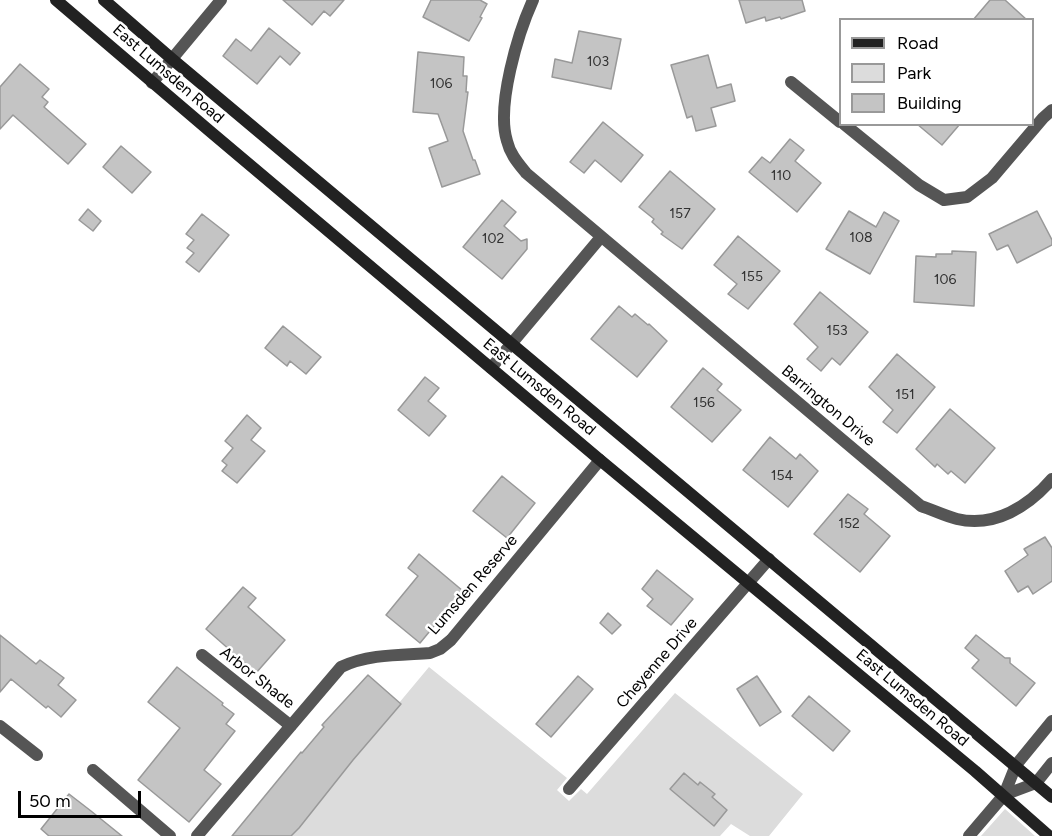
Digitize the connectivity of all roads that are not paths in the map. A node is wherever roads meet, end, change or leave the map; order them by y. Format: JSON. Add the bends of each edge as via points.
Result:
{"nodes":[{"id":1,"x":56,"y":0,"type":"edge"},
{"id":2,"x":104,"y":0,"type":"edge"},
{"id":3,"x":221,"y":0,"type":"edge"},
{"id":4,"x":533,"y":0,"type":"edge"},
{"id":5,"x":172,"y":59,"type":"junction"},
{"id":6,"x":791,"y":82,"type":"dead end"},
{"id":7,"x":152,"y":83,"type":"junction"},
{"id":8,"x":1052,"y":110,"type":"edge"},
{"id":9,"x":839,"y":121,"type":"edge"},
{"id":10,"x":846,"y":126,"type":"edge"},
{"id":11,"x":601,"y":237,"type":"junction"},
{"id":12,"x":512,"y":343,"type":"junction"},
{"id":13,"x":491,"y":368,"type":"junction"},
{"id":14,"x":600,"y":460,"type":"junction"},
{"id":15,"x":1052,"y":479,"type":"edge"},
{"id":16,"x":769,"y":559,"type":"junction"},
{"id":17,"x":749,"y":582,"type":"junction"},
{"id":18,"x":202,"y":655,"type":"dead end"},
{"id":19,"x":1052,"y":721,"type":"edge"},
{"id":20,"x":0,"y":726,"type":"edge"},
{"id":21,"x":291,"y":726,"type":"junction"},
{"id":22,"x":37,"y":755,"type":"dead end"},
{"id":23,"x":1052,"y":763,"type":"edge"},
{"id":24,"x":1016,"y":765,"type":"junction"},
{"id":25,"x":93,"y":770,"type":"dead end"},
{"id":26,"x":1036,"y":783,"type":"junction"},
{"id":27,"x":569,"y":789,"type":"dead end"},
{"id":28,"x":1004,"y":795,"type":"junction"},
{"id":29,"x":1052,"y":797,"type":"edge"},
{"id":30,"x":170,"y":836,"type":"edge"},
{"id":31,"x":197,"y":836,"type":"edge"},
{"id":32,"x":969,"y":836,"type":"edge"},
{"id":33,"x":1049,"y":836,"type":"edge"}],
"edges":[{"from":1,"to":7,"type":"main road","name":"East Lumsden Road"},
{"from":2,"to":5,"type":"main road","name":"East Lumsden Road"},
{"from":3,"to":5,"type":"street"},
{"from":4,"to":11,"type":"street","name":"Barrington Drive","via":[[518,37],[506,101],[506,140],[526,173]]},
{"from":5,"to":7,"type":"street"},
{"from":5,"to":12,"type":"main road","name":"East Lumsden Road"},
{"from":6,"to":9,"type":"street"},
{"from":7,"to":13,"type":"main road","name":"East Lumsden Road"},
{"from":8,"to":10,"type":"street","via":[[992,178],[967,197],[944,200]]},
{"from":11,"to":12,"type":"street"},
{"from":11,"to":15,"type":"street","name":"Barrington Drive","via":[[921,506],[958,519],[983,521],[1018,510]]},
{"from":12,"to":13,"type":"street"},
{"from":12,"to":16,"type":"main road","name":"East Lumsden Road"},
{"from":13,"to":14,"type":"main road","name":"East Lumsden Road"},
{"from":14,"to":17,"type":"main road","name":"East Lumsden Road"},
{"from":14,"to":21,"type":"street","name":"Lumsden Reserve","via":[[451,640],[430,653],[365,658],[347,664]]},
{"from":16,"to":17,"type":"street","name":"Cheyenne Drive"},
{"from":16,"to":24,"type":"main road","name":"East Lumsden Road"},
{"from":17,"to":27,"type":"street","name":"Cheyenne Drive"},
{"from":17,"to":28,"type":"main road","name":"East Lumsden Road"},
{"from":18,"to":21,"type":"street","name":"Arbor Shade"},
{"from":19,"to":24,"type":"street"},
{"from":20,"to":22,"type":"street"},
{"from":21,"to":31,"type":"street","name":"Lumsden Reserve"},
{"from":23,"to":26,"type":"street"},
{"from":24,"to":26,"type":"main road","name":"East Lumsden Road"},
{"from":24,"to":28,"type":"street"},
{"from":25,"to":30,"type":"street"},
{"from":26,"to":28,"type":"street"},
{"from":26,"to":29,"type":"main road","name":"East Lumsden Road"},
{"from":28,"to":32,"type":"street"},
{"from":28,"to":33,"type":"main road","name":"East Lumsden Road"}]}
